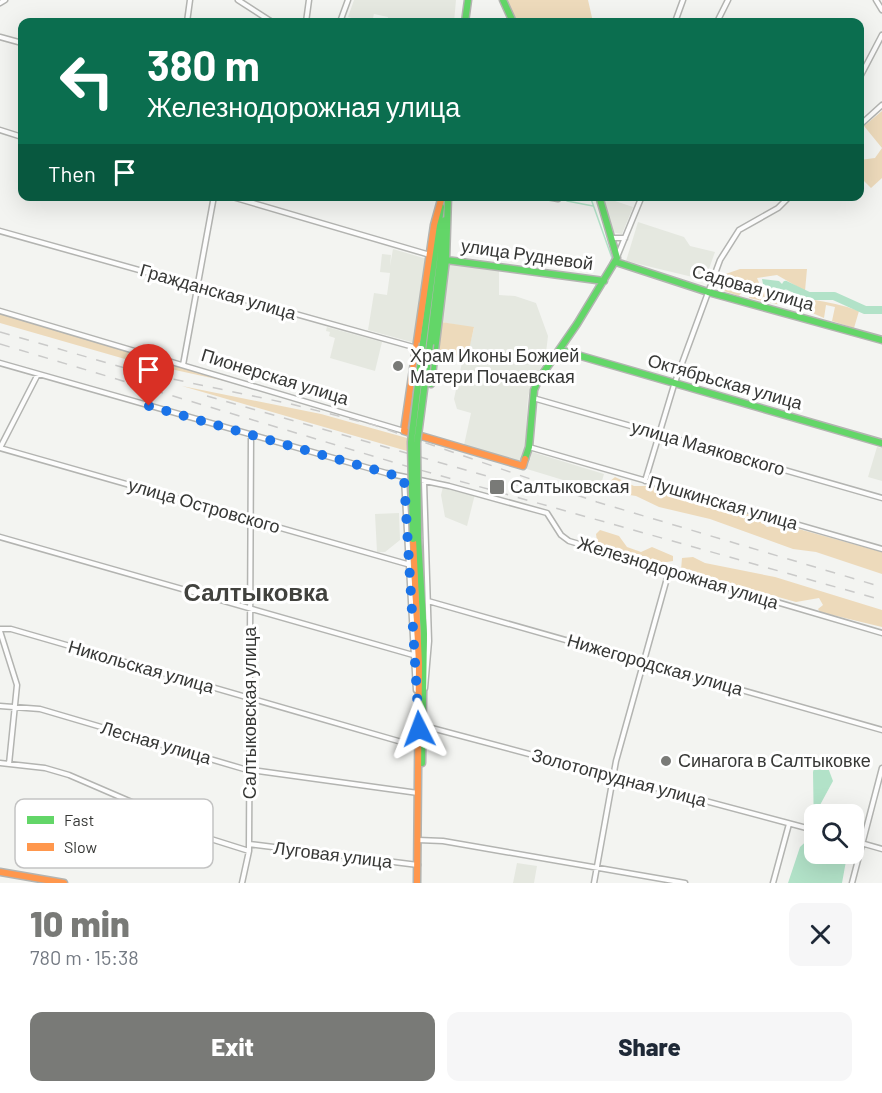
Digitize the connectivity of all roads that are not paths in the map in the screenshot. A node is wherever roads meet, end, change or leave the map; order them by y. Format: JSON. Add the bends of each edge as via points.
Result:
{"nodes":[{"id":1,"x":5,"y":0,"type":"edge"},
{"id":2,"x":190,"y":0,"type":"edge"},
{"id":3,"x":238,"y":0,"type":"edge"},
{"id":4,"x":249,"y":0,"type":"edge"},
{"id":5,"x":309,"y":0,"type":"edge"},
{"id":6,"x":348,"y":0,"type":"edge"},
{"id":7,"x":468,"y":0,"type":"edge"},
{"id":8,"x":503,"y":0,"type":"edge"},
{"id":9,"x":683,"y":0,"type":"edge"},
{"id":10,"x":728,"y":0,"type":"edge"},
{"id":11,"x":876,"y":0,"type":"edge"},
{"id":12,"x":0,"y":3,"type":"edge"},
{"id":13,"x":248,"y":8,"type":"junction"},
{"id":14,"x":882,"y":10,"type":"edge"},
{"id":15,"x":188,"y":18,"type":"edge"},
{"id":16,"x":265,"y":18,"type":"edge"},
{"id":17,"x":307,"y":18,"type":"edge"},
{"id":18,"x":341,"y":18,"type":"edge"},
{"id":19,"x":466,"y":18,"type":"edge"},
{"id":20,"x":511,"y":18,"type":"edge"},
{"id":21,"x":676,"y":18,"type":"edge"},
{"id":22,"x":719,"y":18,"type":"edge"},
{"id":23,"x":0,"y":37,"type":"edge"},
{"id":24,"x":881,"y":37,"type":"edge"},
{"id":25,"x":18,"y":42,"type":"edge"},
{"id":26,"x":864,"y":69,"type":"edge"},
{"id":27,"x":882,"y":105,"type":"edge"},
{"id":28,"x":864,"y":121,"type":"edge"},
{"id":29,"x":0,"y":130,"type":"edge"},
{"id":30,"x":18,"y":136,"type":"edge"},
{"id":31,"x":213,"y":201,"type":"edge"},
{"id":32,"x":246,"y":201,"type":"edge"},
{"id":33,"x":441,"y":201,"type":"edge"},
{"id":34,"x":441,"y":201,"type":"edge"},
{"id":35,"x":447,"y":201,"type":"edge"},
{"id":36,"x":448,"y":201,"type":"edge"},
{"id":37,"x":600,"y":201,"type":"edge"},
{"id":38,"x":640,"y":201,"type":"edge"},
{"id":39,"x":785,"y":201,"type":"edge"},
{"id":40,"x":0,"y":231,"type":"edge"},
{"id":41,"x":611,"y":238,"type":"junction"},
{"id":42,"x":626,"y":238,"type":"junction"},
{"id":43,"x":430,"y":255,"type":"junction"},
{"id":44,"x":447,"y":260,"type":"junction"},
{"id":45,"x":616,"y":260,"type":"junction"},
{"id":46,"x":604,"y":281,"type":"junction"},
{"id":47,"x":197,"y":286,"type":"junction"},
{"id":48,"x":708,"y":292,"type":"junction"},
{"id":49,"x":0,"y":311,"type":"edge"},
{"id":50,"x":882,"y":340,"type":"edge"},
{"id":51,"x":427,"y":343,"type":"junction"},
{"id":52,"x":417,"y":348,"type":"junction"},
{"id":53,"x":560,"y":350,"type":"junction"},
{"id":54,"x":435,"y":353,"type":"junction"},
{"id":55,"x":0,"y":363,"type":"edge"},
{"id":56,"x":183,"y":365,"type":"junction"},
{"id":57,"x":38,"y":374,"type":"junction"},
{"id":58,"x":412,"y":379,"type":"junction"},
{"id":59,"x":675,"y":383,"type":"junction"},
{"id":60,"x":410,"y":398,"type":"junction"},
{"id":61,"x":533,"y":398,"type":"junction"},
{"id":62,"x":404,"y":431,"type":"junction"},
{"id":63,"x":251,"y":434,"type":"junction"},
{"id":64,"x":414,"y":434,"type":"junction"},
{"id":65,"x":659,"y":434,"type":"junction"},
{"id":66,"x":882,"y":443,"type":"edge"},
{"id":67,"x":529,"y":447,"type":"junction"},
{"id":68,"x":0,"y":448,"type":"edge"},
{"id":69,"x":404,"y":478,"type":"junction"},
{"id":70,"x":645,"y":481,"type":"junction"},
{"id":71,"x":424,"y":482,"type":"junction"},
{"id":72,"x":882,"y":498,"type":"edge"},
{"id":73,"x":425,"y":501,"type":"junction"},
{"id":74,"x":405,"y":502,"type":"junction"},
{"id":75,"x":250,"y":519,"type":"junction"},
{"id":76,"x":0,"y":537,"type":"edge"},
{"id":77,"x":415,"y":539,"type":"junction"},
{"id":78,"x":882,"y":549,"type":"edge"},
{"id":79,"x":407,"y":564,"type":"junction"},
{"id":80,"x":669,"y":571,"type":"junction"},
{"id":81,"x":428,"y":601,"type":"junction"},
{"id":82,"x":250,"y":609,"type":"junction"},
{"id":83,"x":0,"y":630,"type":"edge"},
{"id":84,"x":882,"y":633,"type":"edge"},
{"id":85,"x":413,"y":655,"type":"junction"},
{"id":86,"x":645,"y":662,"type":"junction"},
{"id":87,"x":250,"y":698,"type":"junction"},
{"id":88,"x":424,"y":702,"type":"junction"},
{"id":89,"x":0,"y":706,"type":"edge"},
{"id":90,"x":15,"y":706,"type":"junction"},
{"id":91,"x":421,"y":714,"type":"junction"},
{"id":92,"x":424,"y":726,"type":"junction"},
{"id":93,"x":882,"y":730,"type":"edge"},
{"id":94,"x":419,"y":747,"type":"junction"},
{"id":95,"x":0,"y":763,"type":"edge"},
{"id":96,"x":9,"y":764,"type":"junction"},
{"id":97,"x":882,"y":768,"type":"edge"},
{"id":98,"x":249,"y":770,"type":"junction"},
{"id":99,"x":613,"y":776,"type":"junction"},
{"id":100,"x":419,"y":783,"type":"junction"},
{"id":101,"x":419,"y":793,"type":"junction"},
{"id":102,"x":124,"y":799,"type":"edge"},
{"id":103,"x":789,"y":824,"type":"junction"},
{"id":104,"x":804,"y":828,"type":"edge"},
{"id":105,"x":864,"y":839,"type":"edge"},
{"id":106,"x":213,"y":840,"type":"edge"},
{"id":107,"x":418,"y":840,"type":"junction"},
{"id":108,"x":864,"y":843,"type":"edge"},
{"id":109,"x":249,"y":844,"type":"junction"},
{"id":110,"x":882,"y":849,"type":"edge"},
{"id":111,"x":249,"y":851,"type":"junction"},
{"id":112,"x":857,"y":864,"type":"edge"},
{"id":113,"x":418,"y":865,"type":"junction"},
{"id":114,"x":597,"y":869,"type":"junction"},
{"id":115,"x":0,"y":872,"type":"edge"},
{"id":116,"x":64,"y":883,"type":"edge"},
{"id":117,"x":242,"y":883,"type":"edge"},
{"id":118,"x":417,"y":883,"type":"edge"},
{"id":119,"x":594,"y":883,"type":"edge"},
{"id":120,"x":685,"y":883,"type":"edge"},
{"id":121,"x":774,"y":883,"type":"edge"},
{"id":122,"x":852,"y":883,"type":"edge"}],
"edges":[{"from":1,"to":12,"type":"street"},
{"from":2,"to":15,"type":"street"},
{"from":3,"to":13,"type":"street"},
{"from":4,"to":13,"type":"street"},
{"from":5,"to":17,"type":"street"},
{"from":6,"to":18,"type":"street"},
{"from":7,"to":19,"type":"street"},
{"from":8,"to":20,"type":"street"},
{"from":9,"to":21,"type":"street"},
{"from":10,"to":22,"type":"street"},
{"from":11,"to":14,"type":"street"},
{"from":13,"to":16,"type":"street"},
{"from":23,"to":25,"type":"street"},
{"from":24,"to":26,"type":"street"},
{"from":27,"to":28,"type":"street"},
{"from":29,"to":30,"type":"street"},
{"from":31,"to":47,"type":"street"},
{"from":32,"to":43,"type":"street"},
{"from":33,"to":43,"type":"street"},
{"from":34,"to":51,"type":"street"},
{"from":35,"to":51,"type":"street"},
{"from":36,"to":44,"type":"street"},
{"from":37,"to":41,"type":"street"},
{"from":38,"to":42,"type":"street"},
{"from":39,"to":48,"type":"street","via":[[732,238]]},
{"from":40,"to":47,"type":"street","name":"Гражданская улица"},
{"from":41,"to":42,"type":"street"},
{"from":41,"to":45,"type":"street"},
{"from":42,"to":45,"type":"street"},
{"from":43,"to":52,"type":"street"},
{"from":44,"to":46,"type":"street","name":"улица Рудневой"},
{"from":44,"to":54,"type":"street"},
{"from":45,"to":46,"type":"street"},
{"from":45,"to":48,"type":"street","name":"Садовая улица"},
{"from":46,"to":53,"type":"street"},
{"from":47,"to":52,"type":"street","name":"Гражданская улица"},
{"from":47,"to":56,"type":"street"},
{"from":48,"to":50,"type":"street","name":"Садовая улица"},
{"from":48,"to":59,"type":"street"},
{"from":49,"to":56,"type":"street","name":"Пионерская улица"},
{"from":51,"to":77,"type":"street","bridge":true,"via":[[417,443]]},
{"from":52,"to":54,"type":"street","name":"Гражданская улица"},
{"from":52,"to":58,"type":"street"},
{"from":53,"to":59,"type":"street","name":"Октябрьская улица"},
{"from":53,"to":61,"type":"street","via":[[539,379]]},
{"from":54,"to":58,"type":"street","via":[[431,384]]},
{"from":55,"to":57,"type":"street","name":"Железнодорожная улица"},
{"from":56,"to":62,"type":"street","name":"Пионерская улица"},
{"from":57,"to":63,"type":"street","name":"Железнодорожная улица"},
{"from":57,"to":68,"type":"street"},
{"from":58,"to":60,"type":"street"},
{"from":59,"to":65,"type":"street"},
{"from":59,"to":66,"type":"street","name":"Октябрьская улица"},
{"from":60,"to":62,"type":"street"},
{"from":60,"to":64,"type":"street"},
{"from":61,"to":65,"type":"street","name":"улица Маяковского"},
{"from":61,"to":67,"type":"street"},
{"from":62,"to":64,"type":"street","name":"Пионерская улица"},
{"from":63,"to":69,"type":"street","name":"Железнодорожная улица"},
{"from":63,"to":75,"type":"street","name":"Салтыковская улица"},
{"from":64,"to":67,"type":"street","name":"Пионерская улица","via":[[523,466]]},
{"from":65,"to":70,"type":"street"},
{"from":65,"to":72,"type":"street","name":"улица Маяковского"},
{"from":67,"to":70,"type":"street","name":"Пушкинская улица"},
{"from":68,"to":75,"type":"street","name":"улица Островского"},
{"from":69,"to":71,"type":"street","name":"Железнодорожная улица"},
{"from":69,"to":74,"type":"street"},
{"from":70,"to":78,"type":"street","name":"Пушкинская улица"},
{"from":71,"to":73,"type":"street"},
{"from":71,"to":80,"type":"street","name":"Железнодорожная улица","via":[[547,513],[569,541]]},
{"from":73,"to":74,"type":"street","via":[[413,493]]},
{"from":73,"to":81,"type":"street"},
{"from":74,"to":79,"type":"street"},
{"from":75,"to":79,"type":"street","name":"улица Островского"},
{"from":75,"to":82,"type":"street","name":"Салтыковская улица"},
{"from":76,"to":82,"type":"street"},
{"from":77,"to":88,"type":"street"},
{"from":77,"to":91,"type":"street"},
{"from":79,"to":85,"type":"street"},
{"from":80,"to":84,"type":"street","name":"Железнодорожная улица"},
{"from":80,"to":86,"type":"street"},
{"from":81,"to":86,"type":"street","name":"Нижегородская улица"},
{"from":81,"to":88,"type":"street"},
{"from":82,"to":85,"type":"street"},
{"from":82,"to":87,"type":"street","name":"Салтыковская улица"},
{"from":83,"to":87,"type":"street","name":"Никольская улица","via":[[11,629]]},
{"from":83,"to":90,"type":"street","via":[[16,680]]},
{"from":85,"to":91,"type":"street"},
{"from":86,"to":93,"type":"street","name":"Нижегородская улица"},
{"from":86,"to":99,"type":"street"},
{"from":87,"to":94,"type":"street","name":"Никольская улица"},
{"from":87,"to":98,"type":"street","name":"Салтыковская улица"},
{"from":88,"to":91,"type":"street"},
{"from":89,"to":90,"type":"street","name":"Лесная улица"},
{"from":90,"to":96,"type":"street"},
{"from":90,"to":98,"type":"street","name":"Лесная улица","via":[[40,709]]},
{"from":91,"to":92,"type":"street"},
{"from":91,"to":94,"type":"street"},
{"from":92,"to":99,"type":"street","name":"Золотопрудная улица"},
{"from":92,"to":100,"type":"street"},
{"from":94,"to":100,"type":"street"},
{"from":95,"to":96,"type":"street","name":"Луговая улица"},
{"from":96,"to":102,"type":"street","name":"Луговая улица","via":[[45,768]]},
{"from":97,"to":105,"type":"street"},
{"from":98,"to":101,"type":"street","name":"Лесная улица"},
{"from":98,"to":109,"type":"street","name":"Салтыковская улица"},
{"from":99,"to":103,"type":"street","name":"Золотопрудная улица"},
{"from":99,"to":114,"type":"street"},
{"from":100,"to":101,"type":"street"},
{"from":101,"to":107,"type":"street"},
{"from":103,"to":104,"type":"street","name":"Золотопрудная улица"},
{"from":103,"to":121,"type":"street"},
{"from":106,"to":111,"type":"street","name":"Луговая улица"},
{"from":107,"to":113,"type":"street"},
{"from":107,"to":114,"type":"street"},
{"from":108,"to":110,"type":"street"},
{"from":109,"to":111,"type":"street","name":"Салтыковская улица"},
{"from":109,"to":113,"type":"street","name":"Луговая улица"},
{"from":111,"to":117,"type":"street","name":"Салтыковская улица"},
{"from":112,"to":122,"type":"street"},
{"from":113,"to":118,"type":"street"},
{"from":114,"to":119,"type":"street"},
{"from":114,"to":120,"type":"street"},
{"from":115,"to":116,"type":"street"}]}
